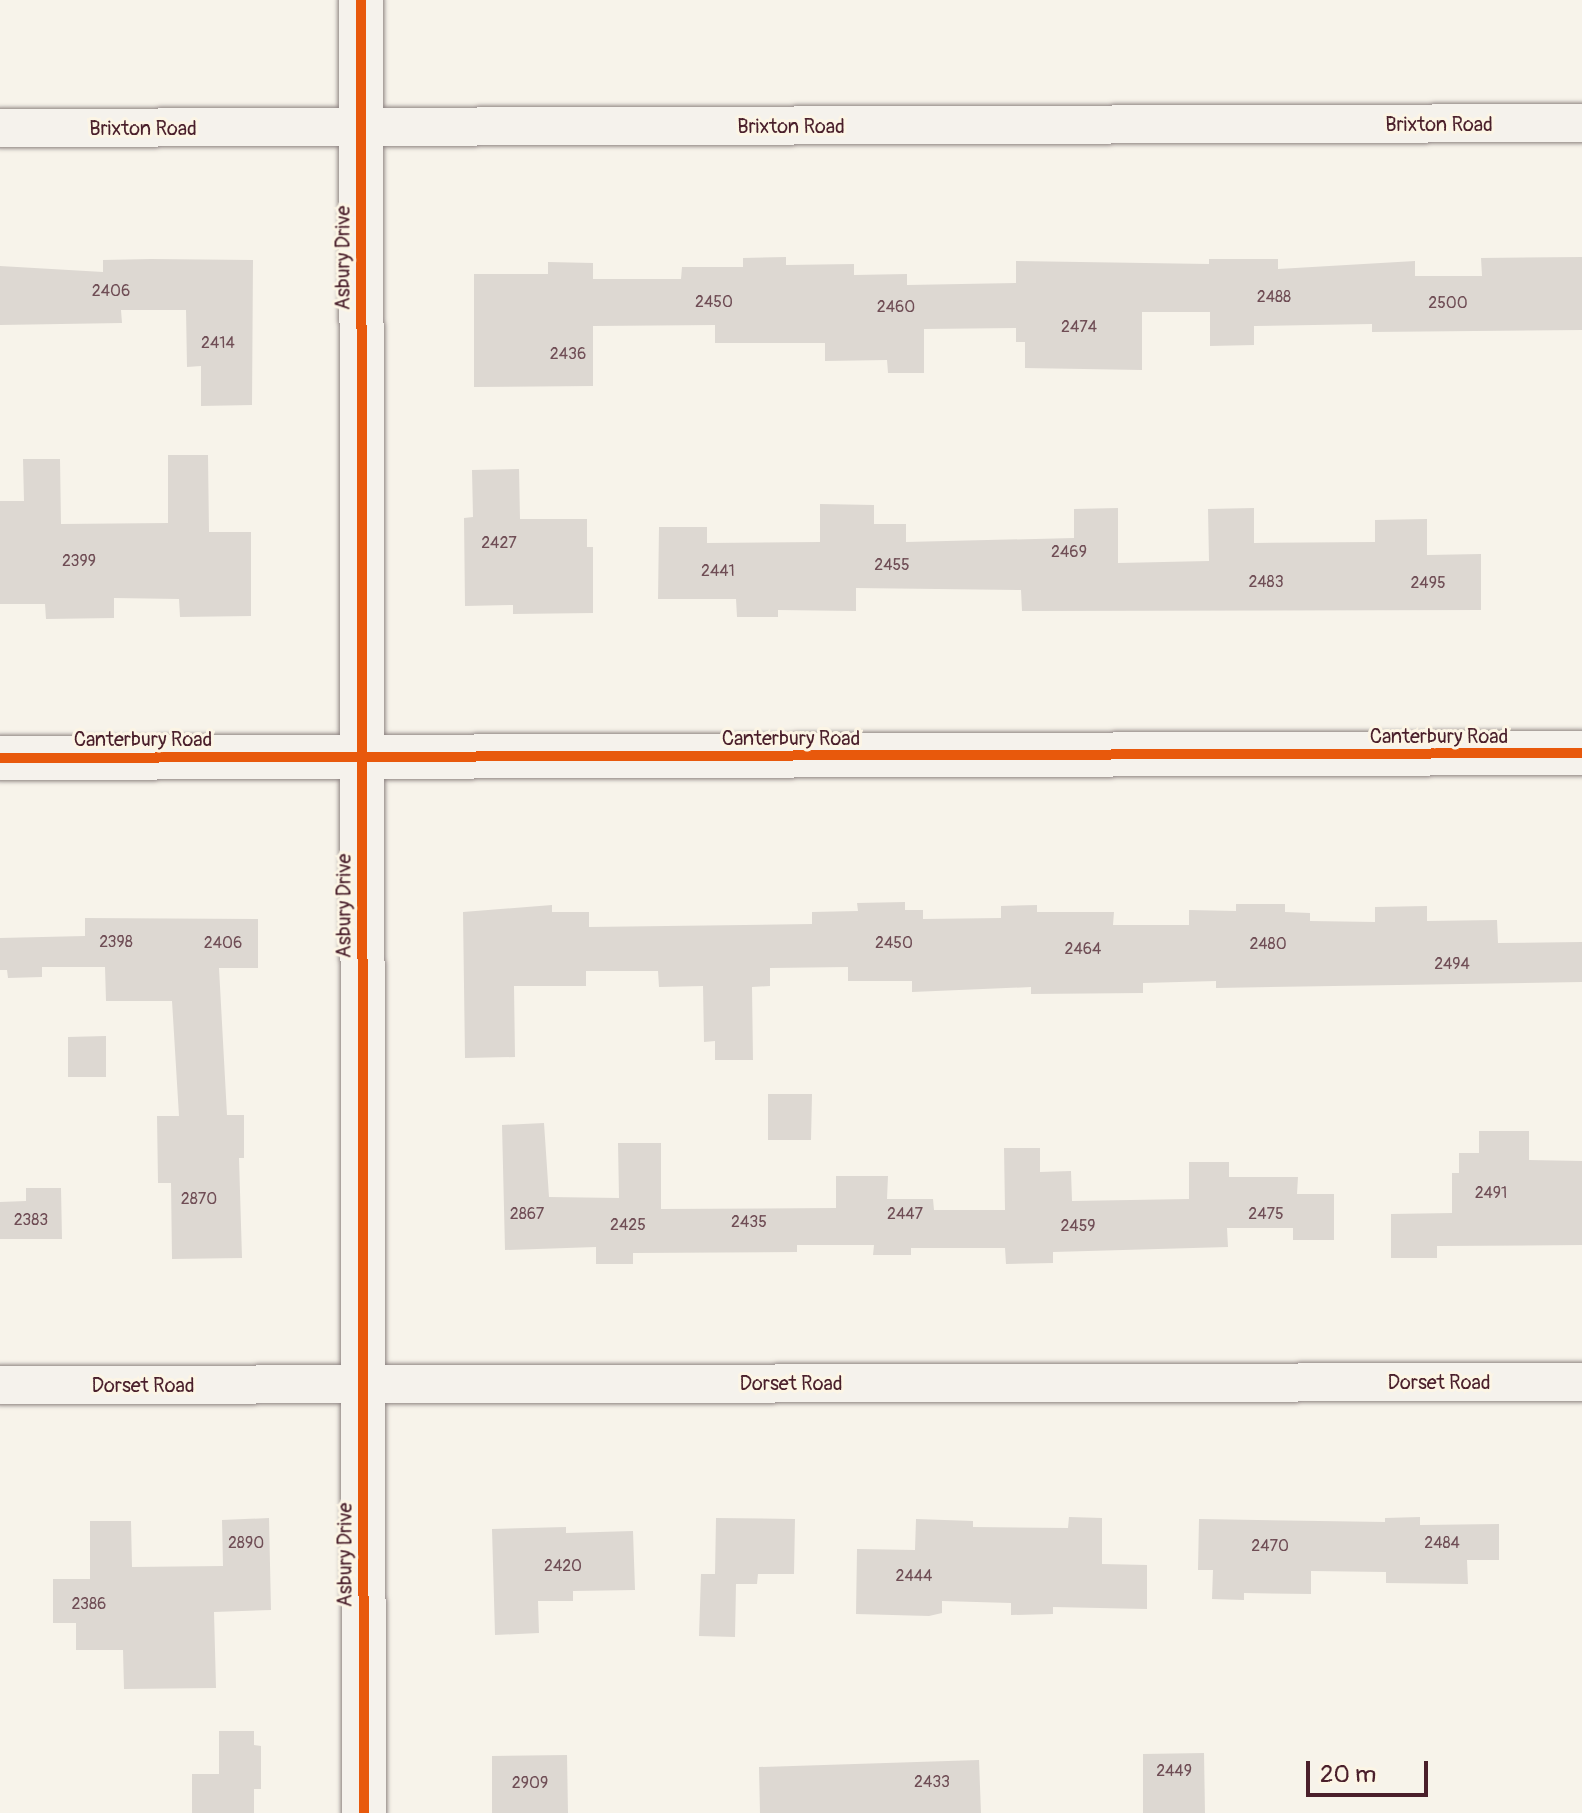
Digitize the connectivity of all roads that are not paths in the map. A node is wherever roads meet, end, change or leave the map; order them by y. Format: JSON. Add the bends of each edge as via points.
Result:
{"nodes":[{"id":1,"x":361,"y":0,"type":"edge"},
{"id":2,"x":1582,"y":123,"type":"edge"},
{"id":3,"x":361,"y":127,"type":"junction"},
{"id":4,"x":0,"y":128,"type":"edge"},
{"id":5,"x":1582,"y":753,"type":"edge"},
{"id":6,"x":362,"y":756,"type":"junction"},
{"id":7,"x":0,"y":758,"type":"edge"},
{"id":8,"x":1582,"y":1382,"type":"edge"},
{"id":9,"x":363,"y":1384,"type":"junction"},
{"id":10,"x":0,"y":1385,"type":"edge"},
{"id":11,"x":364,"y":1813,"type":"edge"}],
"edges":[{"from":1,"to":3,"type":"street","name":"Asbury Drive"},
{"from":2,"to":3,"type":"street","name":"Brixton Road"},
{"from":3,"to":4,"type":"street","name":"Brixton Road"},
{"from":3,"to":6,"type":"street","name":"Asbury Drive"},
{"from":5,"to":6,"type":"street","name":"Canterbury Road"},
{"from":6,"to":7,"type":"street","name":"Canterbury Road"},
{"from":6,"to":9,"type":"street","name":"Asbury Drive"},
{"from":8,"to":9,"type":"street","name":"Dorset Road"},
{"from":9,"to":10,"type":"street","name":"Dorset Road"},
{"from":9,"to":11,"type":"street","name":"Asbury Drive"}]}
